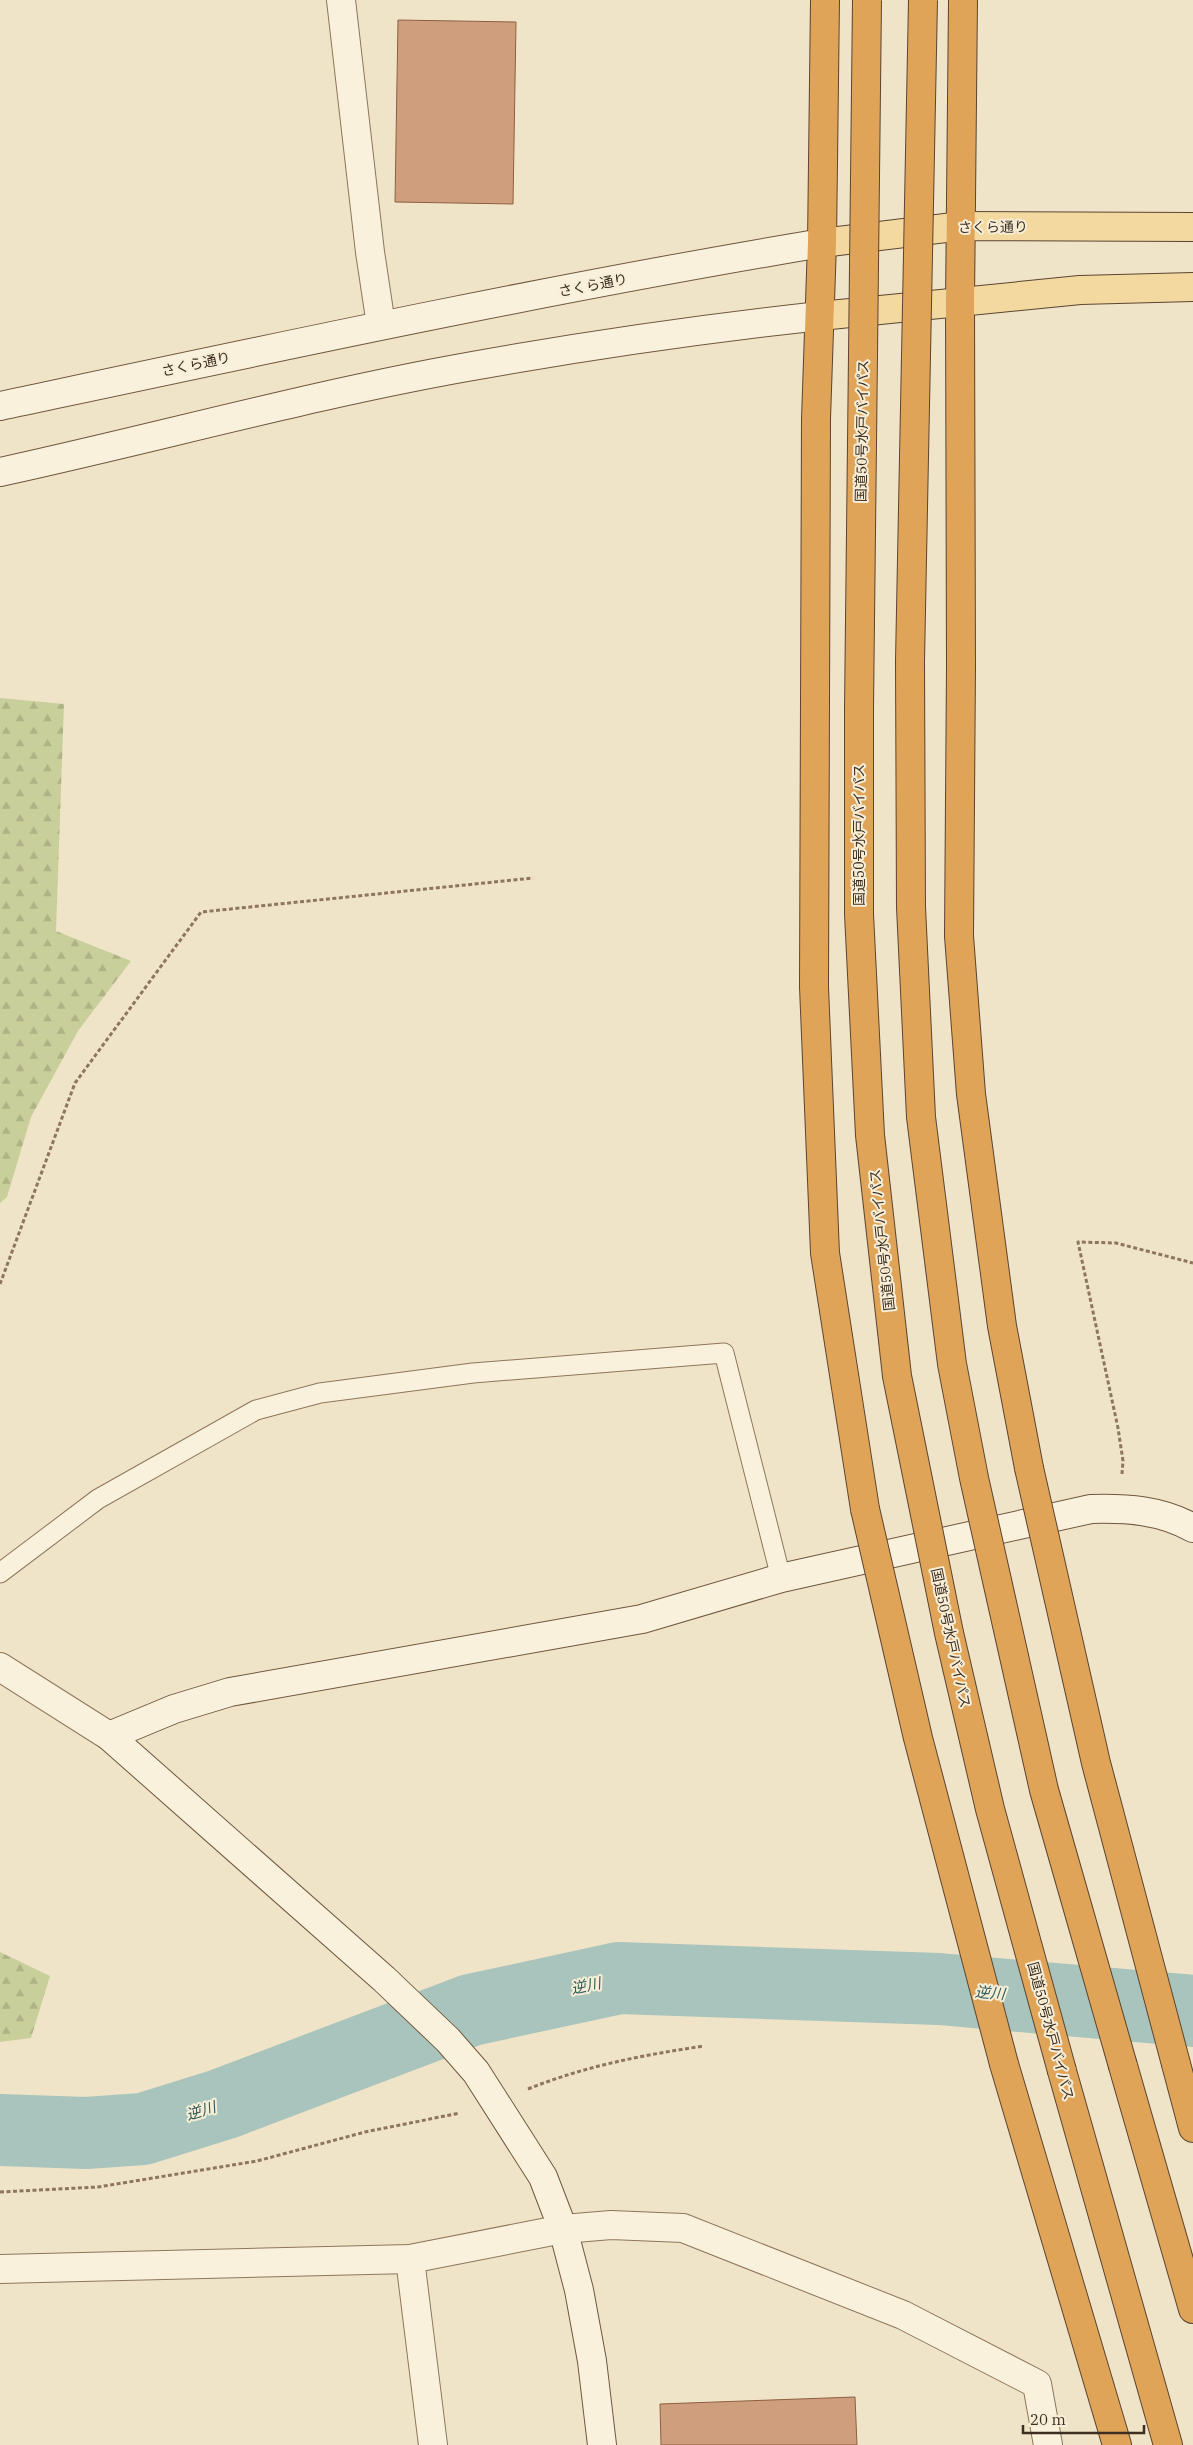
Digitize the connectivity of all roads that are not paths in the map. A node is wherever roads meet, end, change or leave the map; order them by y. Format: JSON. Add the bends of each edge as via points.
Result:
{"nodes":[{"id":1,"x":341,"y":0,"type":"edge"},
{"id":2,"x":825,"y":0,"type":"edge"},
{"id":3,"x":867,"y":0,"type":"edge"},
{"id":4,"x":923,"y":0,"type":"edge"},
{"id":5,"x":963,"y":0,"type":"edge"},
{"id":6,"x":962,"y":226,"type":"junction"},
{"id":7,"x":1193,"y":227,"type":"edge"},
{"id":8,"x":822,"y":243,"type":"junction"},
{"id":9,"x":1193,"y":287,"type":"edge"},
{"id":10,"x":960,"y":302,"type":"junction"},
{"id":11,"x":820,"y":316,"type":"junction"},
{"id":12,"x":382,"y":325,"type":"junction"},
{"id":13,"x":0,"y":406,"type":"edge"},
{"id":14,"x":0,"y":472,"type":"edge"},
{"id":15,"x":1193,"y":1528,"type":"edge"},
{"id":16,"x":0,"y":1573,"type":"edge"},
{"id":17,"x":781,"y":1578,"type":"junction"},
{"id":18,"x":0,"y":1667,"type":"edge"},
{"id":19,"x":109,"y":1736,"type":"junction"},
{"id":20,"x":1193,"y":2128,"type":"edge"},
{"id":21,"x":564,"y":2229,"type":"junction"},
{"id":22,"x":410,"y":2259,"type":"junction"},
{"id":23,"x":0,"y":2269,"type":"edge"},
{"id":24,"x":1193,"y":2309,"type":"edge"},
{"id":25,"x":433,"y":2445,"type":"edge"},
{"id":26,"x":602,"y":2445,"type":"edge"},
{"id":27,"x":1048,"y":2445,"type":"edge"},
{"id":28,"x":1117,"y":2445,"type":"edge"},
{"id":29,"x":1168,"y":2445,"type":"edge"}],
"edges":[{"from":1,"to":12,"type":"street","via":[[370,252]]},
{"from":2,"to":8,"type":"highway"},
{"from":3,"to":29,"type":"highway","name":"国道50号水戸バイパス","bridge":true,"via":[[859,894],[870,1135],[897,1376],[947,1624],[990,1809]]},
{"from":4,"to":24,"type":"highway","bridge":true,"via":[[910,661],[911,907],[921,1117],[952,1364],[974,1478],[1044,1790]]},
{"from":5,"to":6,"type":"highway"},
{"from":6,"to":7,"type":"main road","name":"さくら通り"},
{"from":6,"to":8,"type":"main road","name":"さくら通り"},
{"from":6,"to":10,"type":"highway"},
{"from":8,"to":11,"type":"highway"},
{"from":8,"to":12,"type":"street","name":"さくら通り"},
{"from":9,"to":10,"type":"main road","via":[[1080,290]]},
{"from":10,"to":11,"type":"main road"},
{"from":10,"to":20,"type":"highway","bridge":true,"via":[[959,936],[972,1104],[1002,1326],[1029,1468],[1096,1763]]},
{"from":11,"to":14,"type":"street","via":[[715,328],[466,367]]},
{"from":11,"to":28,"type":"highway","bridge":true,"via":[[816,419],[814,986],[825,1254],[864,1509],[918,1738],[1004,2064]]},
{"from":12,"to":13,"type":"street","name":"さくら通り"},
{"from":15,"to":17,"type":"street","via":[[1179,1520],[1143,1510],[1091,1509]]},
{"from":16,"to":17,"type":"lane","via":[[98,1499],[256,1410],[320,1393],[473,1373],[724,1354]]},
{"from":17,"to":19,"type":"street","via":[[642,1619],[230,1692],[174,1709]]},
{"from":18,"to":19,"type":"street"},
{"from":19,"to":21,"type":"street","via":[[384,1979],[448,2040],[476,2072],[543,2177]]},
{"from":21,"to":22,"type":"street"},
{"from":21,"to":26,"type":"street","via":[[592,2361]]},
{"from":21,"to":27,"type":"street","via":[[611,2225],[684,2228],[903,2315],[1037,2384]]},
{"from":22,"to":23,"type":"street"},
{"from":22,"to":25,"type":"street"}]}
